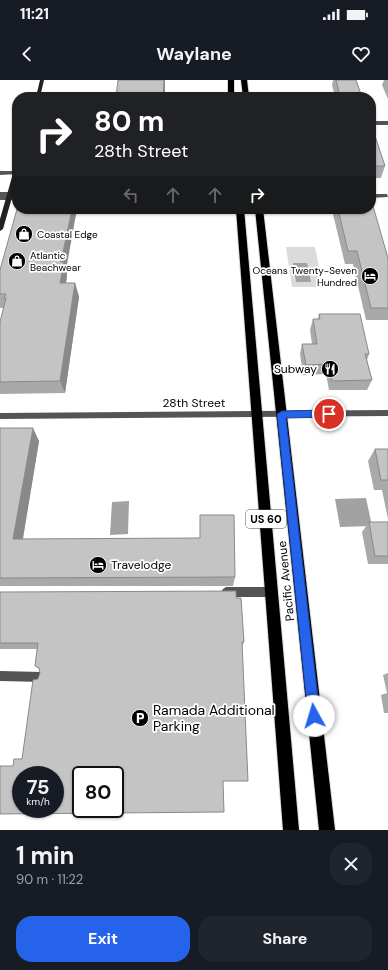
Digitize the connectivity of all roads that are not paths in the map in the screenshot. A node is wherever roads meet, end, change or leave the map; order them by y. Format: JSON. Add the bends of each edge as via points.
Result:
{"nodes":[{"id":1,"x":42,"y":80,"type":"edge"},
{"id":2,"x":231,"y":80,"type":"edge"},
{"id":3,"x":244,"y":80,"type":"edge"},
{"id":4,"x":39,"y":92,"type":"edge"},
{"id":5,"x":232,"y":92,"type":"edge"},
{"id":6,"x":245,"y":92,"type":"edge"},
{"id":7,"x":376,"y":123,"type":"edge"},
{"id":8,"x":388,"y":123,"type":"edge"},
{"id":9,"x":12,"y":172,"type":"edge"},
{"id":10,"x":0,"y":173,"type":"edge"},
{"id":11,"x":12,"y":188,"type":"edge"},
{"id":12,"x":0,"y":194,"type":"edge"},
{"id":13,"x":10,"y":196,"type":"junction"},
{"id":14,"x":376,"y":196,"type":"edge"},
{"id":15,"x":387,"y":196,"type":"dead end"},
{"id":16,"x":0,"y":198,"type":"edge"},
{"id":17,"x":240,"y":214,"type":"edge"},
{"id":18,"x":260,"y":214,"type":"edge"},
{"id":19,"x":0,"y":229,"type":"edge"},
{"id":20,"x":388,"y":413,"type":"edge"},
{"id":21,"x":257,"y":414,"type":"junction"},
{"id":22,"x":282,"y":414,"type":"junction"},
{"id":23,"x":0,"y":416,"type":"edge"},
{"id":24,"x":220,"y":592,"type":"edge"},
{"id":25,"x":272,"y":592,"type":"junction"},
{"id":26,"x":0,"y":676,"type":"edge"},
{"id":27,"x":42,"y":677,"type":"edge"},
{"id":28,"x":291,"y":830,"type":"edge"},
{"id":29,"x":327,"y":830,"type":"edge"}],
"edges":[{"from":1,"to":4,"type":"main road"},
{"from":2,"to":5,"type":"highway"},
{"from":3,"to":6,"type":"highway"},
{"from":7,"to":8,"type":"street"},
{"from":9,"to":10,"type":"street"},
{"from":11,"to":13,"type":"main road"},
{"from":12,"to":13,"type":"street"},
{"from":13,"to":16,"type":"street"},
{"from":13,"to":19,"type":"main road"},
{"from":14,"to":15,"type":"street"},
{"from":17,"to":21,"type":"highway","name":"Pacific Avenue","number":"US 60"},
{"from":18,"to":22,"type":"highway","name":"Pacific Avenue","number":"US 60"},
{"from":20,"to":22,"type":"street","name":"28th Street"},
{"from":21,"to":22,"type":"street","name":"28th Street"},
{"from":21,"to":23,"type":"street","name":"28th Street"},
{"from":21,"to":25,"type":"highway","name":"Pacific Avenue","number":"US 60"},
{"from":22,"to":29,"type":"highway","name":"Pacific Avenue","number":"US 60"},
{"from":24,"to":25,"type":"street"},
{"from":25,"to":28,"type":"highway","name":"Pacific Avenue","number":"US 60"},
{"from":26,"to":27,"type":"street"}]}
